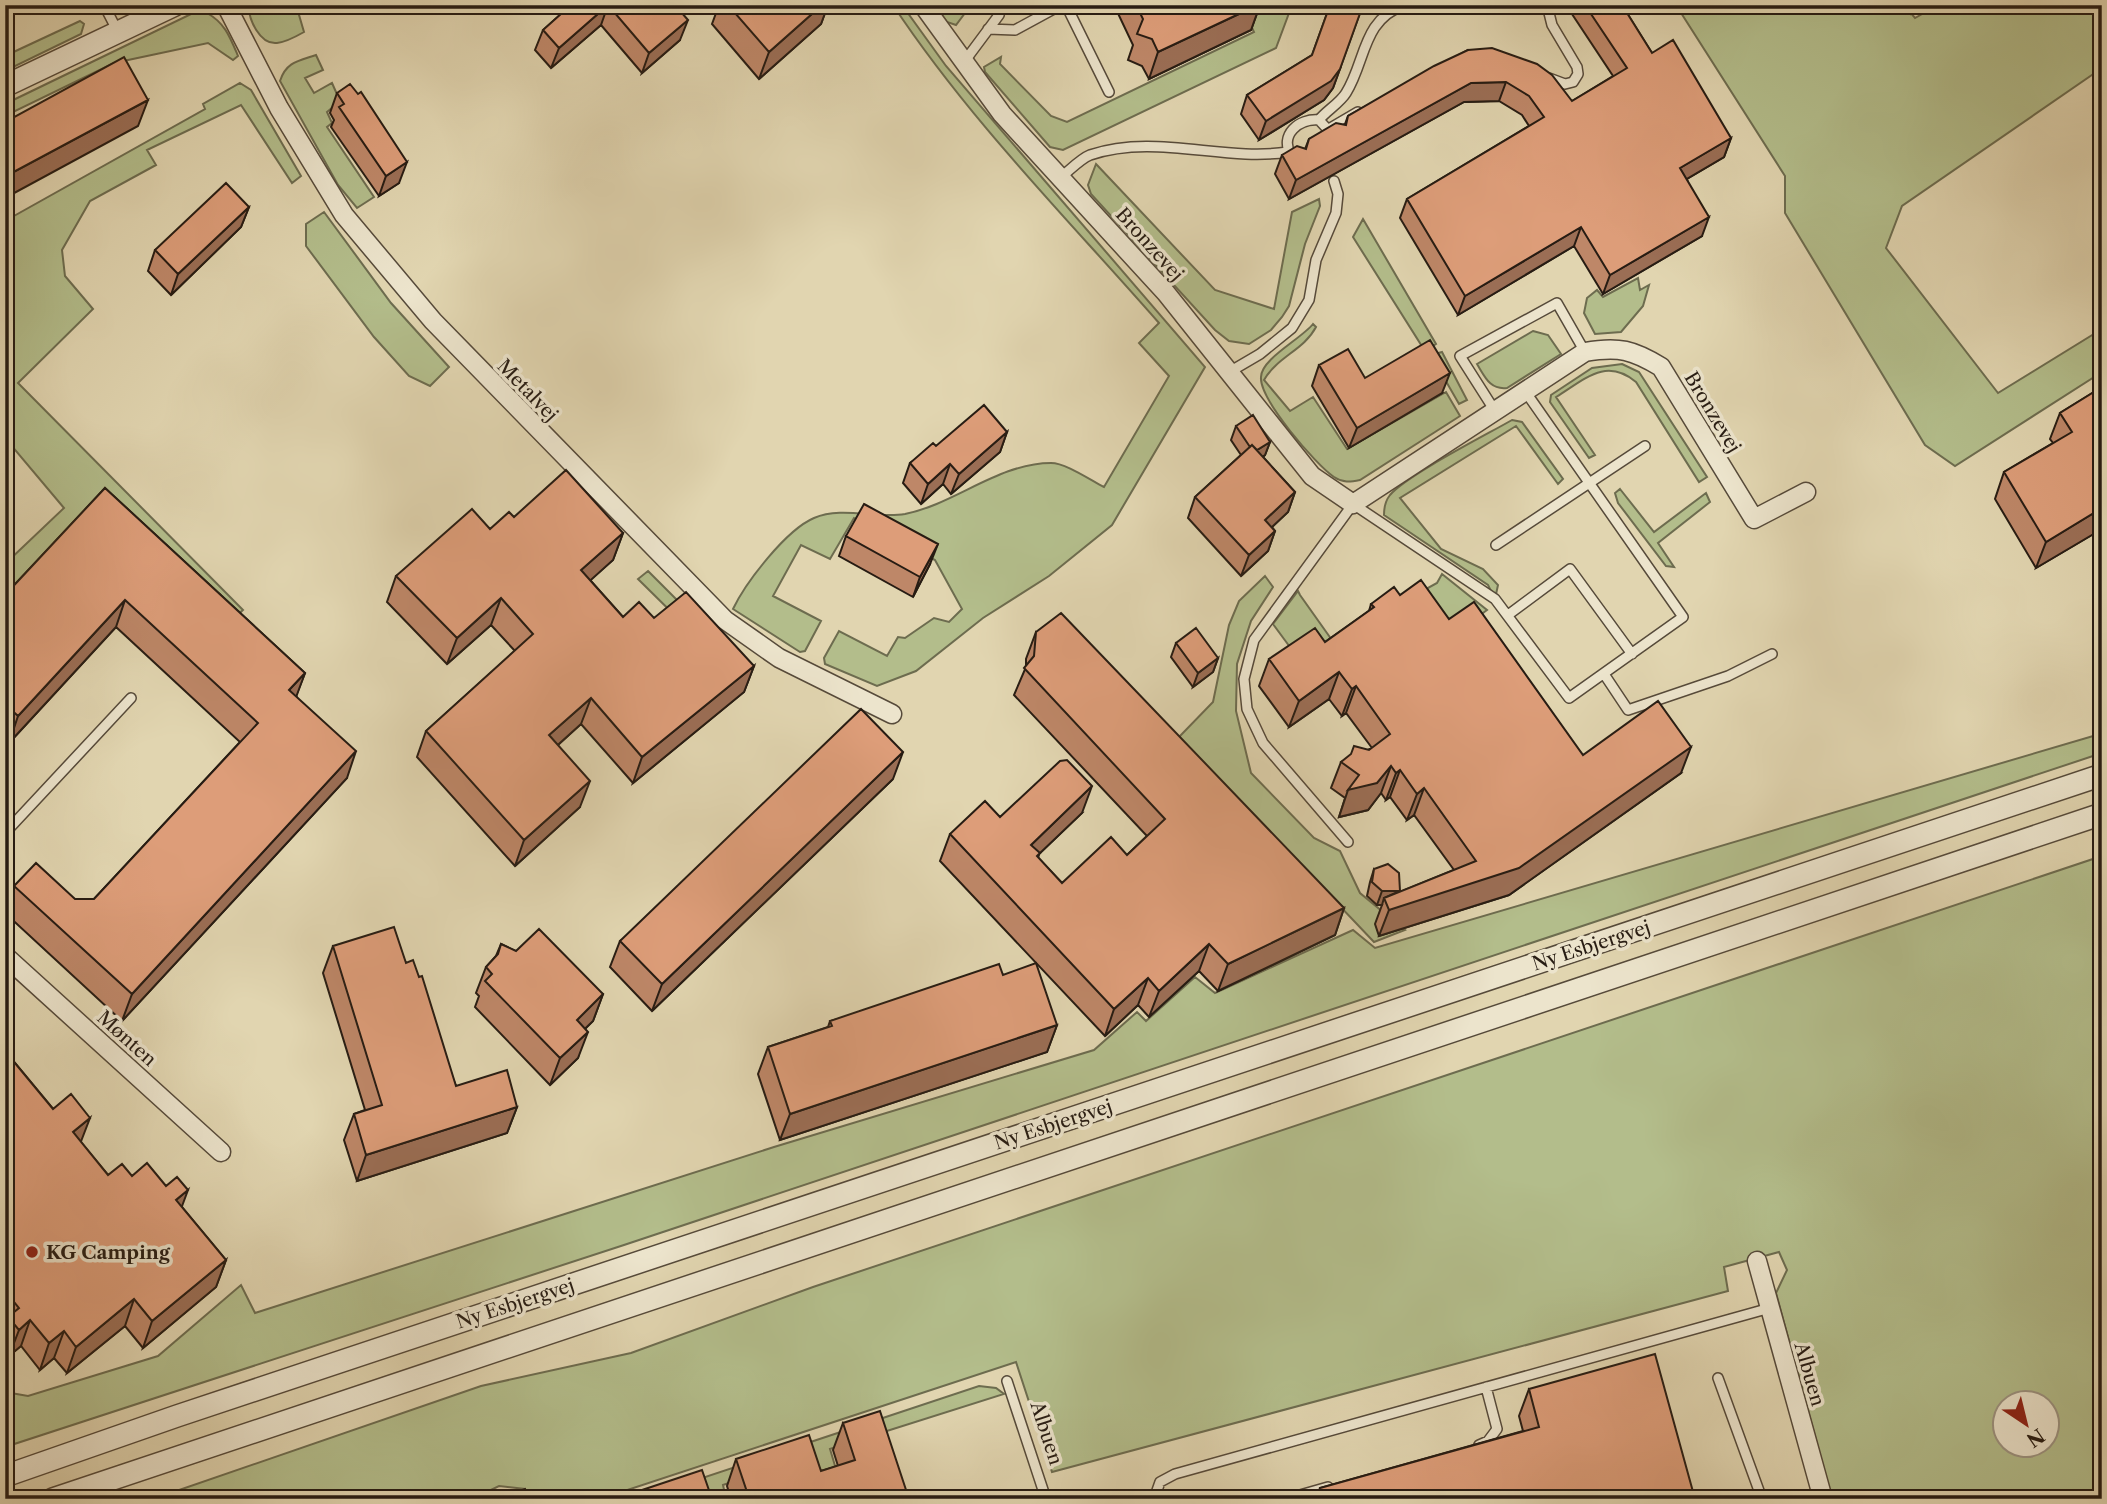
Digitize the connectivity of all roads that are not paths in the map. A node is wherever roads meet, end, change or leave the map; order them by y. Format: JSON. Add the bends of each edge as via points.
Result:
{"nodes":[{"id":1,"x":104,"y":5,"type":"edge"},
{"id":2,"x":175,"y":5,"type":"edge"},
{"id":3,"x":226,"y":5,"type":"edge"},
{"id":4,"x":923,"y":5,"type":"edge"},
{"id":5,"x":992,"y":5,"type":"edge"},
{"id":6,"x":1063,"y":5,"type":"edge"},
{"id":7,"x":1404,"y":5,"type":"edge"},
{"id":8,"x":1547,"y":5,"type":"edge"},
{"id":9,"x":988,"y":29,"type":"junction"},
{"id":10,"x":118,"y":32,"type":"junction"},
{"id":11,"x":964,"y":62,"type":"junction"},
{"id":12,"x":1541,"y":73,"type":"edge"},
{"id":13,"x":5,"y":86,"type":"edge"},
{"id":14,"x":1109,"y":92,"type":"dead end"},
{"id":15,"x":1363,"y":108,"type":"edge"},
{"id":16,"x":1319,"y":120,"type":"junction"},
{"id":17,"x":1329,"y":129,"type":"junction"},
{"id":18,"x":1335,"y":138,"type":"edge"},
{"id":19,"x":1288,"y":152,"type":"junction"},
{"id":20,"x":1296,"y":162,"type":"edge"},
{"id":21,"x":1060,"y":178,"type":"junction"},
{"id":22,"x":1334,"y":181,"type":"dead end"},
{"id":23,"x":1586,"y":352,"type":"junction"},
{"id":24,"x":1231,"y":371,"type":"junction"},
{"id":25,"x":1525,"y":391,"type":"junction"},
{"id":26,"x":1494,"y":411,"type":"junction"},
{"id":27,"x":1645,"y":446,"type":"dead end"},
{"id":28,"x":1589,"y":482,"type":"junction"},
{"id":29,"x":1806,"y":492,"type":"dead end"},
{"id":30,"x":1353,"y":504,"type":"junction"},
{"id":31,"x":1496,"y":545,"type":"dead end"},
{"id":32,"x":1508,"y":615,"type":"junction"},
{"id":33,"x":1632,"y":654,"type":"junction"},
{"id":34,"x":1772,"y":654,"type":"dead end"},
{"id":35,"x":1604,"y":674,"type":"junction"},
{"id":36,"x":131,"y":698,"type":"dead end"},
{"id":37,"x":892,"y":714,"type":"dead end"},
{"id":38,"x":2102,"y":775,"type":"edge"},
{"id":39,"x":2102,"y":814,"type":"edge"},
{"id":40,"x":5,"y":833,"type":"edge"},
{"id":41,"x":1348,"y":842,"type":"dead end"},
{"id":42,"x":5,"y":956,"type":"edge"},
{"id":43,"x":221,"y":1152,"type":"dead end"},
{"id":44,"x":1757,"y":1261,"type":"dead end"},
{"id":45,"x":1770,"y":1308,"type":"junction"},
{"id":46,"x":1718,"y":1378,"type":"dead end"},
{"id":47,"x":1007,"y":1381,"type":"dead end"},
{"id":48,"x":1486,"y":1387,"type":"junction"},
{"id":49,"x":1466,"y":1448,"type":"edge"},
{"id":50,"x":5,"y":1476,"type":"edge"},
{"id":51,"x":1338,"y":1484,"type":"edge"},
{"id":52,"x":53,"y":1499,"type":"edge"},
{"id":53,"x":1046,"y":1499,"type":"edge"},
{"id":54,"x":1154,"y":1499,"type":"edge"},
{"id":55,"x":1286,"y":1499,"type":"edge"},
{"id":56,"x":1762,"y":1499,"type":"edge"},
{"id":57,"x":1823,"y":1499,"type":"edge"}],
"edges":[{"from":1,"to":10,"type":"lane"},
{"from":2,"to":10,"type":"street"},
{"from":3,"to":37,"type":"street","name":"Metalvej","via":[[279,108],[344,215],[433,321],[724,620],[779,658]]},
{"from":4,"to":11,"type":"street","name":"Bronzevej"},
{"from":5,"to":9,"type":"lane","via":[[999,15]]},
{"from":6,"to":9,"type":"lane","via":[[1015,30]]},
{"from":6,"to":14,"type":"lane"},
{"from":7,"to":16,"type":"lane","via":[[1378,20],[1345,95]]},
{"from":8,"to":12,"type":"lane","via":[[1552,25],[1578,74],[1565,84]]},
{"from":9,"to":11,"type":"lane"},
{"from":10,"to":13,"type":"street"},
{"from":11,"to":21,"type":"street","name":"Bronzevej","via":[[1002,114]]},
{"from":15,"to":17,"type":"lane"},
{"from":16,"to":17,"type":"lane"},
{"from":16,"to":19,"type":"lane","via":[[1309,119],[1293,128]]},
{"from":17,"to":18,"type":"lane"},
{"from":19,"to":20,"type":"lane"},
{"from":19,"to":21,"type":"lane","via":[[1259,156],[1153,145],[1088,156]]},
{"from":21,"to":24,"type":"street","name":"Bronzevej"},
{"from":22,"to":24,"type":"lane","via":[[1336,213],[1316,260],[1309,300],[1292,328]]},
{"from":23,"to":25,"type":"street","name":"Bronzevej"},
{"from":23,"to":26,"type":"lane","via":[[1558,303],[1460,356]]},
{"from":23,"to":29,"type":"street","name":"Bronzevej","via":[[1612,348],[1639,354],[1661,367],[1754,519]]},
{"from":24,"to":30,"type":"street","name":"Bronzevej","via":[[1312,476]]},
{"from":25,"to":26,"type":"street","name":"Bronzevej"},
{"from":25,"to":28,"type":"lane"},
{"from":26,"to":30,"type":"street","name":"Bronzevej"},
{"from":27,"to":28,"type":"lane"},
{"from":28,"to":31,"type":"lane"},
{"from":28,"to":33,"type":"lane","via":[[1683,617]]},
{"from":30,"to":32,"type":"lane","name":"Bronzevej","via":[[1469,580]]},
{"from":30,"to":41,"type":"lane","via":[[1254,640],[1244,679],[1247,709],[1263,743]]},
{"from":32,"to":33,"type":"lane","via":[[1570,569]]},
{"from":32,"to":35,"type":"lane","name":"Bronzevej","via":[[1569,698]]},
{"from":33,"to":35,"type":"lane"},
{"from":34,"to":35,"type":"lane","via":[[1728,676],[1628,710]]},
{"from":36,"to":40,"type":"lane"},
{"from":38,"to":50,"type":"street","name":"Ny Esbjergvej"},
{"from":39,"to":52,"type":"street","name":"Ny Esbjergvej"},
{"from":42,"to":43,"type":"street","name":"Mønten"},
{"from":44,"to":45,"type":"street","name":"Albuen"},
{"from":45,"to":48,"type":"lane"},
{"from":45,"to":57,"type":"street","name":"Albuen"},
{"from":46,"to":56,"type":"lane"},
{"from":47,"to":53,"type":"lane","name":"Albuen"},
{"from":48,"to":49,"type":"lane","via":[[1497,1429],[1488,1441]]},
{"from":48,"to":54,"type":"lane","via":[[1175,1474],[1160,1482]]},
{"from":51,"to":55,"type":"lane"}]}
